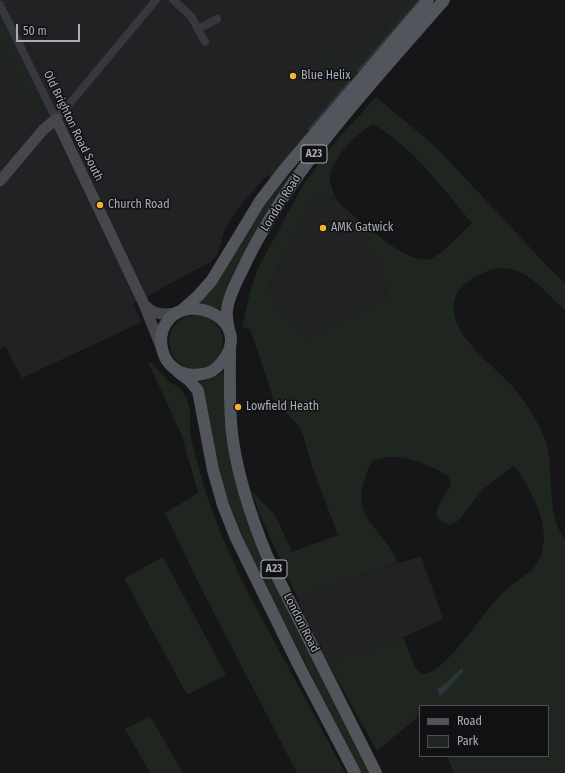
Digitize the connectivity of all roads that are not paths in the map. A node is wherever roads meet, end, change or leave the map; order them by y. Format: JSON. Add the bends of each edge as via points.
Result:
{"nodes":[{"id":1,"x":156,"y":0,"type":"edge"},
{"id":2,"x":173,"y":0,"type":"edge"},
{"id":3,"x":428,"y":0,"type":"edge"},
{"id":4,"x":444,"y":0,"type":"edge"},
{"id":5,"x":0,"y":5,"type":"edge"},
{"id":6,"x":217,"y":19,"type":"dead end"},
{"id":7,"x":198,"y":29,"type":"junction"},
{"id":8,"x":205,"y":42,"type":"dead end"},
{"id":9,"x":56,"y":119,"type":"junction"},
{"id":10,"x":0,"y":181,"type":"edge"},
{"id":11,"x":143,"y":302,"type":"junction"},
{"id":12,"x":180,"y":312,"type":"junction"},
{"id":13,"x":229,"y":331,"type":"junction"},
{"id":14,"x":161,"y":347,"type":"junction"},
{"id":15,"x":230,"y":348,"type":"junction"},
{"id":16,"x":178,"y":372,"type":"junction"},
{"id":17,"x":354,"y":773,"type":"edge"},
{"id":18,"x":376,"y":773,"type":"edge"}],
"edges":[{"from":1,"to":9,"type":"street"},
{"from":2,"to":7,"type":"street","via":[[186,11]]},
{"from":3,"to":12,"type":"main road","name":"London Road","number":"A23","via":[[284,170],[260,201],[212,280]]},
{"from":4,"to":13,"type":"main road","name":"London Road","number":"A23","via":[[338,123],[288,190],[233,290],[226,312]]},
{"from":5,"to":9,"type":"street","name":"Old Brighton Road South"},
{"from":6,"to":7,"type":"street"},
{"from":7,"to":8,"type":"street"},
{"from":9,"to":10,"type":"street","via":[[43,130]]},
{"from":9,"to":11,"type":"street","name":"Old Brighton Road South"},
{"from":11,"to":12,"type":"street","name":"Old Brighton Road South","via":[[148,309],[156,313]]},
{"from":11,"to":14,"type":"street","name":"Old Brighton Road South"},
{"from":12,"to":13,"type":"main road","via":[[191,309],[209,311],[221,318]]},
{"from":12,"to":14,"type":"main road","via":[[164,328],[160,336]]},
{"from":13,"to":15,"type":"main road"},
{"from":14,"to":16,"type":"main road","via":[[168,363]]},
{"from":15,"to":16,"type":"main road","via":[[223,360],[210,372],[197,375]]},
{"from":15,"to":18,"type":"main road","name":"London Road","number":"A23","via":[[233,441],[239,473],[254,523],[267,556]]},
{"from":16,"to":17,"type":"main road","name":"London Road","number":"A23","via":[[194,386],[199,395],[214,476],[241,550]]}]}
